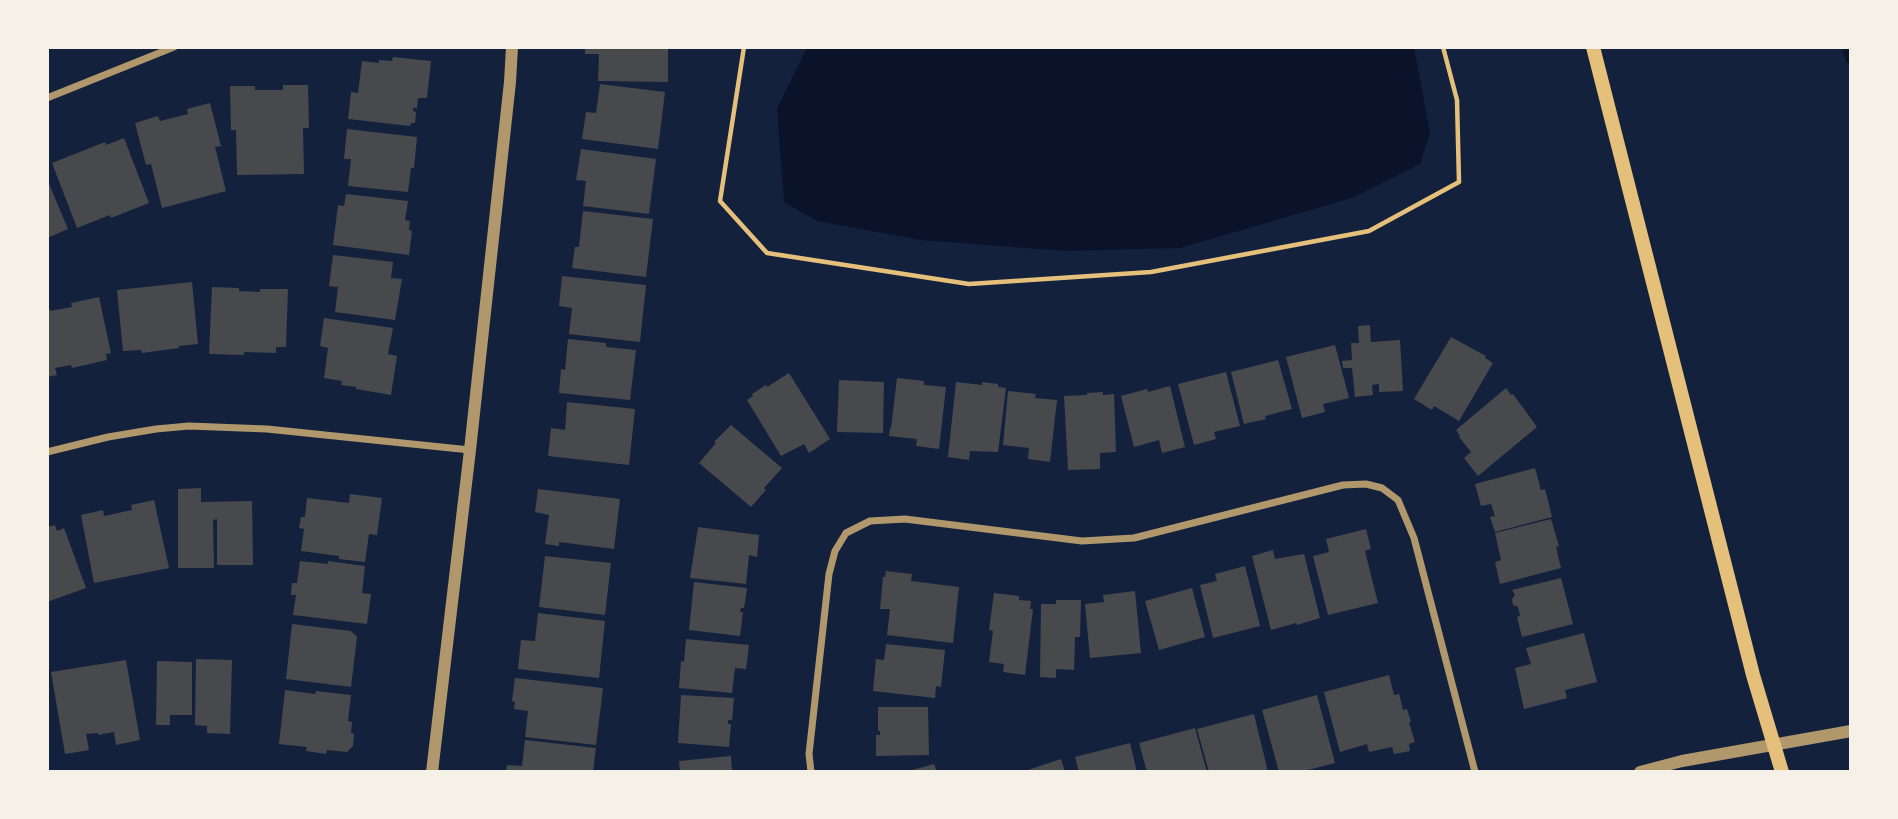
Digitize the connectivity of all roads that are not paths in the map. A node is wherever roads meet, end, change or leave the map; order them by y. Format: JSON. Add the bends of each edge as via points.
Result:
{"nodes":[{"id":1,"x":174,"y":47,"type":"edge"},
{"id":2,"x":512,"y":47,"type":"edge"},
{"id":3,"x":1593,"y":47,"type":"edge"},
{"id":4,"x":47,"y":98,"type":"edge"},
{"id":5,"x":470,"y":450,"type":"junction"},
{"id":6,"x":47,"y":452,"type":"edge"},
{"id":7,"x":1851,"y":731,"type":"edge"},
{"id":8,"x":1774,"y":745,"type":"junction"},
{"id":9,"x":432,"y":772,"type":"edge"},
{"id":10,"x":811,"y":772,"type":"edge"},
{"id":11,"x":1475,"y":772,"type":"edge"},
{"id":12,"x":1640,"y":772,"type":"edge"},
{"id":13,"x":1782,"y":772,"type":"edge"}],
"edges":[{"from":1,"to":4,"type":"street"},
{"from":2,"to":5,"type":"street"},
{"from":3,"to":8,"type":"main road"},
{"from":5,"to":6,"type":"street","via":[[267,429],[189,426],[107,437]]},
{"from":5,"to":9,"type":"street"},
{"from":7,"to":8,"type":"street"},
{"from":8,"to":12,"type":"street"},
{"from":8,"to":13,"type":"main road"},
{"from":10,"to":11,"type":"street","via":[[809,754],[829,574],[846,533],[870,521],[905,519],[1082,541],[1134,537],[1343,485],[1366,484],[1398,500],[1414,538]]}]}
